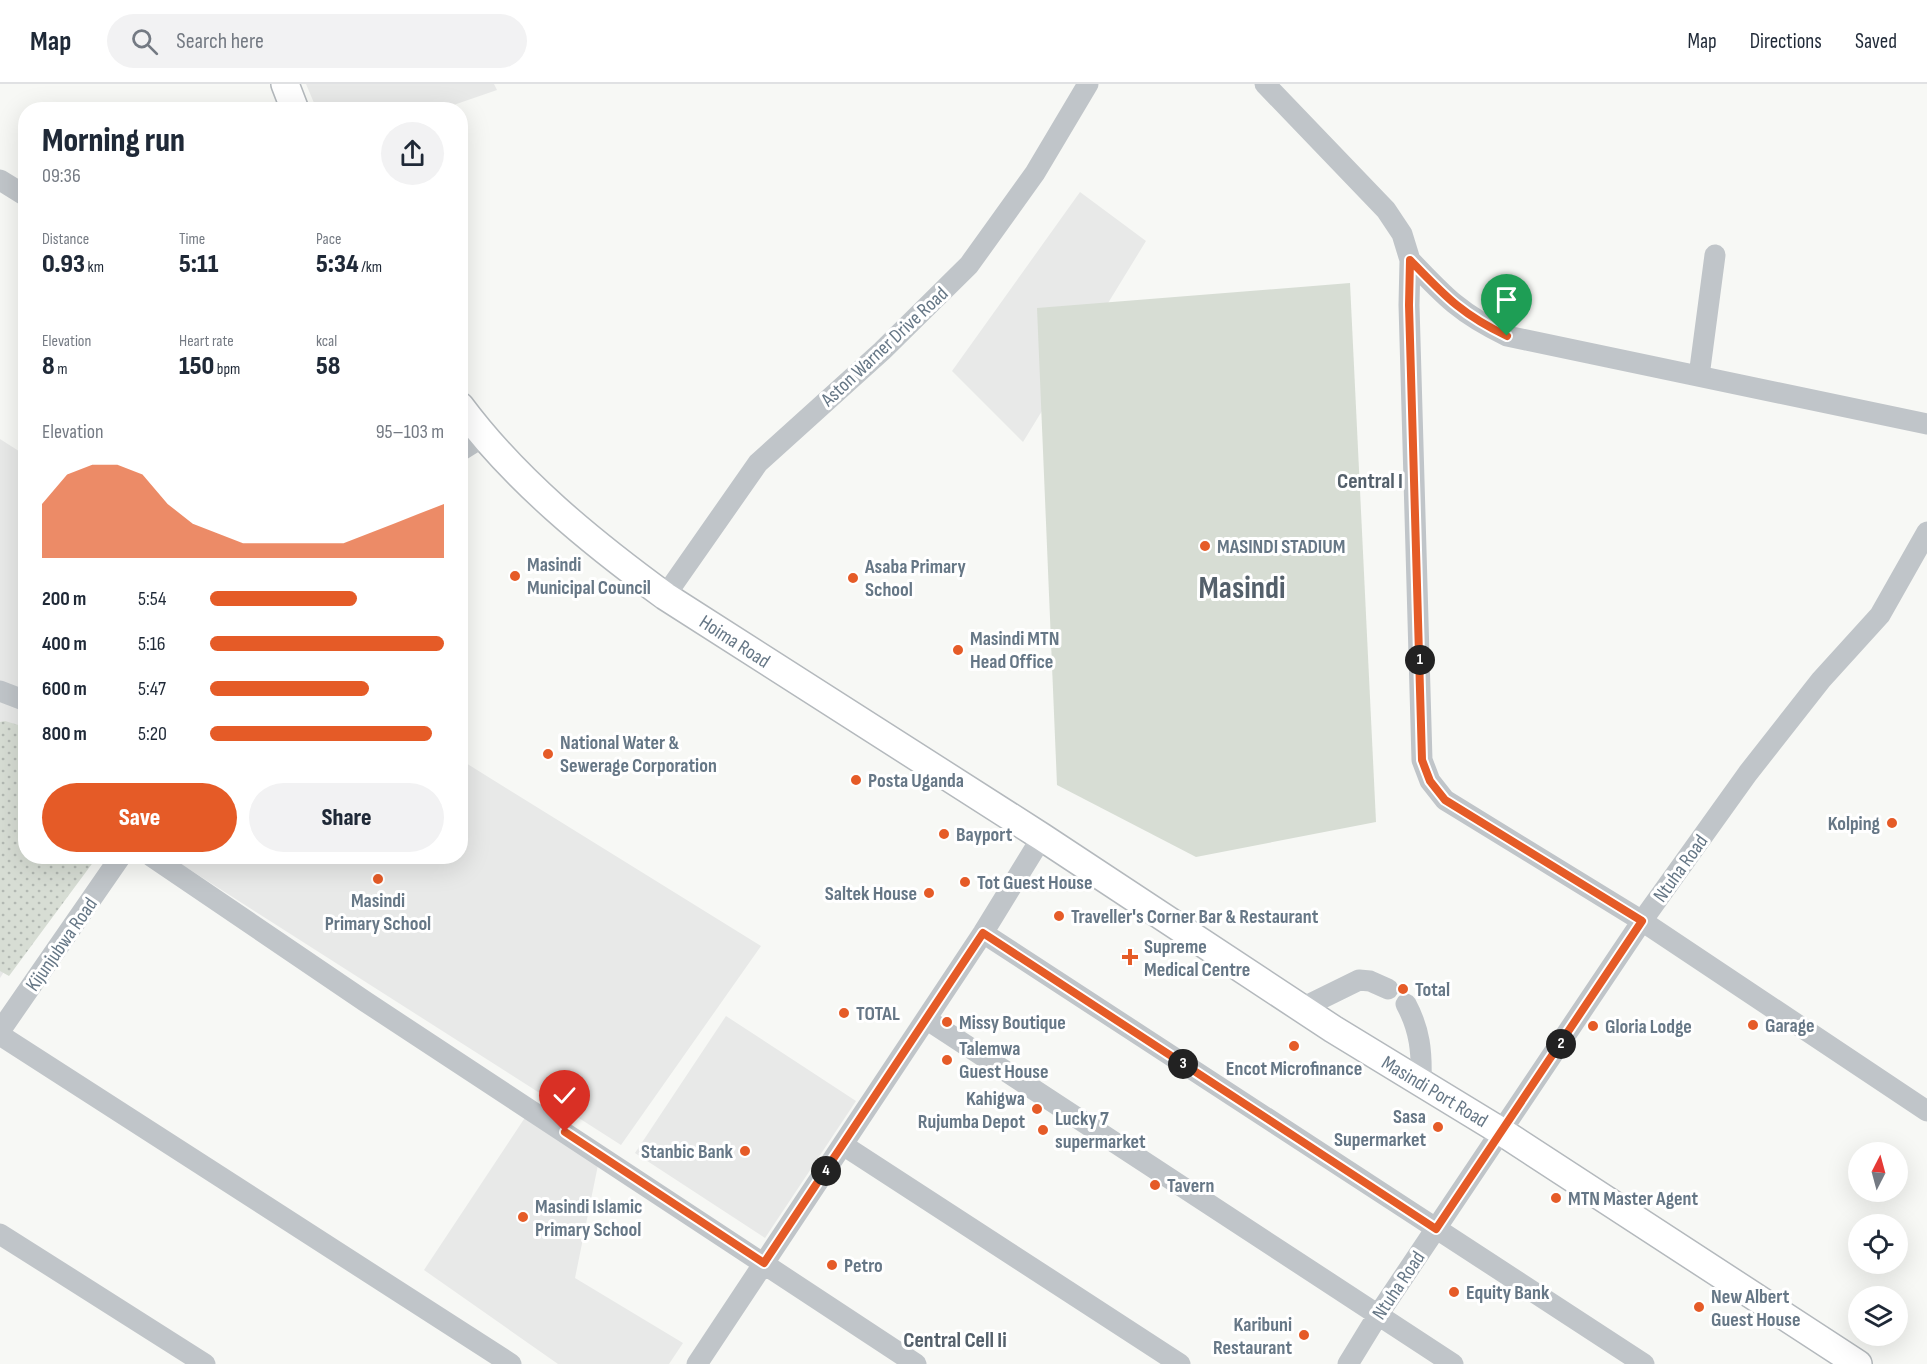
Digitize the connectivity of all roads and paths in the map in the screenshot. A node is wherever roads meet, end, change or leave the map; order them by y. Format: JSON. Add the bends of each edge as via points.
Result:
{"nodes":[{"id":1,"x":285,"y":84,"type":"edge"},
{"id":2,"x":1088,"y":84,"type":"edge"},
{"id":3,"x":1265,"y":84,"type":"edge"},
{"id":4,"x":292,"y":102,"type":"edge"},
{"id":5,"x":0,"y":180,"type":"edge"},
{"id":6,"x":18,"y":191,"type":"edge"},
{"id":7,"x":1715,"y":255,"type":"dead end"},
{"id":8,"x":1410,"y":260,"type":"junction"},
{"id":9,"x":1699,"y":376,"type":"junction"},
{"id":10,"x":468,"y":416,"type":"edge"},
{"id":11,"x":1927,"y":424,"type":"edge"},
{"id":12,"x":484,"y":436,"type":"junction"},
{"id":13,"x":468,"y":446,"type":"edge"},
{"id":14,"x":1927,"y":532,"type":"edge"},
{"id":15,"x":665,"y":596,"type":"junction"},
{"id":16,"x":0,"y":692,"type":"edge"},
{"id":17,"x":18,"y":699,"type":"edge"},
{"id":18,"x":1042,"y":837,"type":"junction"},
{"id":19,"x":116,"y":864,"type":"edge"},
{"id":20,"x":163,"y":864,"type":"edge"},
{"id":21,"x":1642,"y":921,"type":"junction"},
{"id":22,"x":983,"y":933,"type":"junction"},
{"id":23,"x":1388,"y":989,"type":"dead end"},
{"id":24,"x":1406,"y":1004,"type":"dead end"},
{"id":25,"x":1302,"y":1008,"type":"junction"},
{"id":26,"x":926,"y":1018,"type":"junction"},
{"id":27,"x":0,"y":1033,"type":"edge"},
{"id":28,"x":1421,"y":1081,"type":"junction"},
{"id":29,"x":1927,"y":1111,"type":"edge"},
{"id":30,"x":1502,"y":1132,"type":"junction"},
{"id":31,"x":843,"y":1145,"type":"junction"},
{"id":32,"x":1436,"y":1229,"type":"junction"},
{"id":33,"x":0,"y":1234,"type":"edge"},
{"id":34,"x":764,"y":1263,"type":"junction"},
{"id":35,"x":1378,"y":1315,"type":"junction"},
{"id":36,"x":205,"y":1364,"type":"edge"},
{"id":37,"x":511,"y":1364,"type":"edge"},
{"id":38,"x":697,"y":1364,"type":"edge"},
{"id":39,"x":916,"y":1364,"type":"edge"},
{"id":40,"x":1180,"y":1364,"type":"edge"},
{"id":41,"x":1348,"y":1364,"type":"edge"},
{"id":42,"x":1452,"y":1364,"type":"edge"},
{"id":43,"x":1644,"y":1364,"type":"edge"},
{"id":44,"x":1858,"y":1364,"type":"edge"}],
"edges":[{"from":1,"to":4,"type":"main road"},
{"from":2,"to":15,"type":"street","name":"Aston Warner Drive Road","via":[[1035,172],[969,265],[882,351],[758,463]]},
{"from":3,"to":8,"type":"street","via":[[1386,210],[1402,234]]},
{"from":5,"to":6,"type":"street"},
{"from":7,"to":9,"type":"street"},
{"from":8,"to":9,"type":"street","via":[[1454,306],[1507,336]]},
{"from":8,"to":21,"type":"street","via":[[1422,760],[1430,781],[1445,800]]},
{"from":9,"to":11,"type":"street"},
{"from":10,"to":12,"type":"main road","name":"Hoima Road"},
{"from":12,"to":13,"type":"street"},
{"from":12,"to":15,"type":"main road","name":"Hoima Road","via":[[552,504],[617,561]]},
{"from":14,"to":21,"type":"street","name":"Ntuha Road","via":[[1880,615],[1821,680],[1755,764]]},
{"from":15,"to":18,"type":"main road","name":"Hoima Road"},
{"from":16,"to":17,"type":"street"},
{"from":18,"to":22,"type":"street"},
{"from":18,"to":25,"type":"main road","name":"Masindi Port Road"},
{"from":19,"to":27,"type":"street","name":"Kijunjubwa Road"},
{"from":20,"to":34,"type":"street"},
{"from":21,"to":29,"type":"street"},
{"from":21,"to":30,"type":"street","name":"Ntuha Road"},
{"from":22,"to":26,"type":"street"},
{"from":22,"to":32,"type":"street"},
{"from":23,"to":25,"type":"street","via":[[1359,980]]},
{"from":24,"to":28,"type":"street","via":[[1417,1023],[1422,1050]]},
{"from":25,"to":28,"type":"main road","name":"Masindi Port Road"},
{"from":26,"to":31,"type":"street"},
{"from":26,"to":35,"type":"street"},
{"from":27,"to":37,"type":"street"},
{"from":28,"to":30,"type":"main road","name":"Masindi Port Road"},
{"from":30,"to":32,"type":"street","name":"Ntuha Road"},
{"from":30,"to":44,"type":"main road","name":"Masindi Port Road"},
{"from":31,"to":34,"type":"street"},
{"from":31,"to":40,"type":"street"},
{"from":32,"to":35,"type":"street","name":"Ntuha Road"},
{"from":32,"to":43,"type":"street"},
{"from":33,"to":36,"type":"street"},
{"from":34,"to":38,"type":"street"},
{"from":34,"to":39,"type":"street"},
{"from":35,"to":41,"type":"street","name":"Ntuha Road"},
{"from":35,"to":42,"type":"street"}]}
